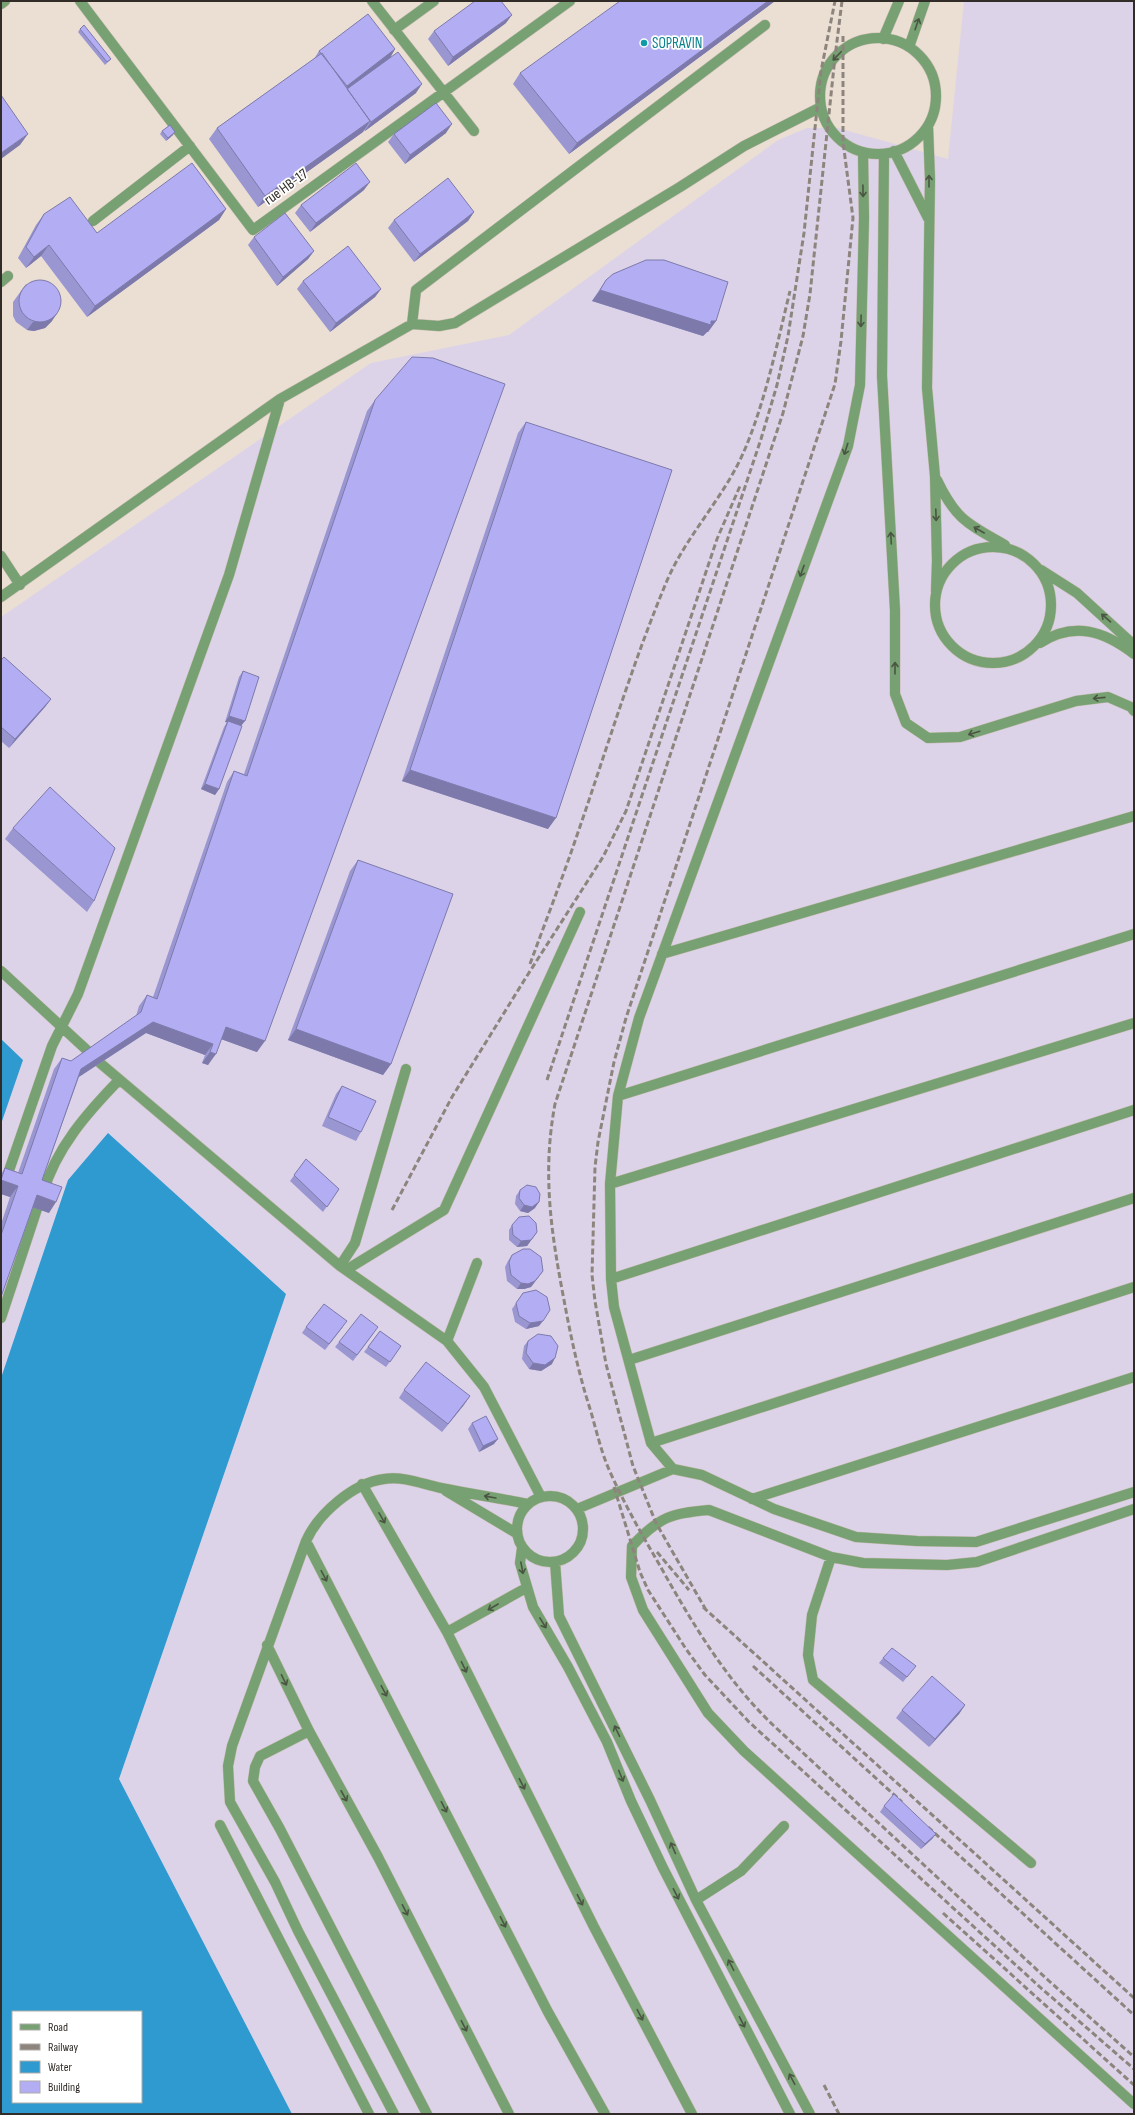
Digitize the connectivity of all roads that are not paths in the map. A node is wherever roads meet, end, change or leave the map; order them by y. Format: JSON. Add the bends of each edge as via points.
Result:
{"nodes":[{"id":1,"x":4,"y":1,"type":"edge"},
{"id":2,"x":80,"y":1,"type":"edge"},
{"id":3,"x":372,"y":1,"type":"edge"},
{"id":4,"x":434,"y":1,"type":"edge"},
{"id":5,"x":570,"y":1,"type":"edge"},
{"id":6,"x":899,"y":1,"type":"edge"},
{"id":7,"x":925,"y":1,"type":"edge"},
{"id":8,"x":1,"y":4,"type":"edge"},
{"id":9,"x":766,"y":25,"type":"dead end"},
{"id":10,"x":394,"y":30,"type":"junction"},
{"id":11,"x":883,"y":39,"type":"junction"},
{"id":12,"x":909,"y":47,"type":"junction"},
{"id":13,"x":443,"y":92,"type":"junction"},
{"id":14,"x":821,"y":107,"type":"junction"},
{"id":15,"x":928,"y":126,"type":"junction"},
{"id":16,"x":474,"y":131,"type":"dead end"},
{"id":17,"x":190,"y":146,"type":"junction"},
{"id":18,"x":894,"y":151,"type":"junction"},
{"id":19,"x":862,"y":152,"type":"junction"},
{"id":20,"x":884,"y":154,"type":"junction"},
{"id":21,"x":929,"y":220,"type":"junction"},
{"id":22,"x":92,"y":221,"type":"dead end"},
{"id":23,"x":412,"y":324,"type":"junction"},
{"id":24,"x":280,"y":399,"type":"junction"},
{"id":25,"x":935,"y":476,"type":"junction"},
{"id":26,"x":1013,"y":549,"type":"junction"},
{"id":27,"x":1,"y":556,"type":"edge"},
{"id":28,"x":1039,"y":568,"type":"junction"},
{"id":29,"x":20,"y":585,"type":"junction"},
{"id":30,"x":936,"y":591,"type":"junction"},
{"id":31,"x":1,"y":597,"type":"edge"},
{"id":32,"x":1134,"y":645,"type":"edge"},
{"id":33,"x":1034,"y":646,"type":"junction"},
{"id":34,"x":1134,"y":654,"type":"edge"},
{"id":35,"x":1134,"y":711,"type":"edge"},
{"id":36,"x":1134,"y":816,"type":"edge"},
{"id":37,"x":580,"y":912,"type":"dead end"},
{"id":38,"x":1134,"y":934,"type":"edge"},
{"id":39,"x":662,"y":954,"type":"junction"},
{"id":40,"x":1,"y":971,"type":"edge"},
{"id":41,"x":1134,"y":1023,"type":"edge"},
{"id":42,"x":61,"y":1026,"type":"junction"},
{"id":43,"x":90,"y":1053,"type":"edge"},
{"id":44,"x":100,"y":1063,"type":"edge"},
{"id":45,"x":406,"y":1070,"type":"dead end"},
{"id":46,"x":119,"y":1080,"type":"junction"},
{"id":47,"x":618,"y":1096,"type":"junction"},
{"id":48,"x":1134,"y":1110,"type":"edge"},
{"id":49,"x":5,"y":1182,"type":"edge"},
{"id":50,"x":610,"y":1184,"type":"junction"},
{"id":51,"x":42,"y":1194,"type":"edge"},
{"id":52,"x":1134,"y":1198,"type":"edge"},
{"id":53,"x":37,"y":1208,"type":"edge"},
{"id":54,"x":477,"y":1263,"type":"dead end"},
{"id":55,"x":343,"y":1268,"type":"junction"},
{"id":56,"x":611,"y":1279,"type":"junction"},
{"id":57,"x":1134,"y":1287,"type":"edge"},
{"id":58,"x":1,"y":1318,"type":"edge"},
{"id":59,"x":447,"y":1341,"type":"junction"},
{"id":60,"x":629,"y":1360,"type":"junction"},
{"id":61,"x":1134,"y":1377,"type":"edge"},
{"id":62,"x":651,"y":1444,"type":"junction"},
{"id":63,"x":673,"y":1469,"type":"junction"},
{"id":64,"x":362,"y":1484,"type":"junction"},
{"id":65,"x":441,"y":1488,"type":"junction"},
{"id":66,"x":1134,"y":1492,"type":"edge"},
{"id":67,"x":541,"y":1497,"type":"junction"},
{"id":68,"x":752,"y":1499,"type":"junction"},
{"id":69,"x":528,"y":1504,"type":"junction"},
{"id":70,"x":1134,"y":1508,"type":"edge"},
{"id":71,"x":577,"y":1509,"type":"junction"},
{"id":72,"x":516,"y":1533,"type":"junction"},
{"id":73,"x":306,"y":1541,"type":"junction"},
{"id":74,"x":522,"y":1548,"type":"junction"},
{"id":75,"x":831,"y":1557,"type":"junction"},
{"id":76,"x":555,"y":1562,"type":"junction"},
{"id":77,"x":526,"y":1588,"type":"junction"},
{"id":78,"x":447,"y":1632,"type":"junction"},
{"id":79,"x":267,"y":1645,"type":"junction"},
{"id":80,"x":309,"y":1731,"type":"junction"},
{"id":81,"x":220,"y":1825,"type":"dead end"},
{"id":82,"x":784,"y":1826,"type":"dead end"},
{"id":83,"x":1031,"y":1863,"type":"dead end"},
{"id":84,"x":696,"y":1900,"type":"junction"},
{"id":85,"x":1134,"y":2104,"type":"edge"},
{"id":86,"x":369,"y":2114,"type":"edge"},
{"id":87,"x":394,"y":2114,"type":"edge"},
{"id":88,"x":427,"y":2114,"type":"edge"},
{"id":89,"x":509,"y":2114,"type":"edge"},
{"id":90,"x":605,"y":2114,"type":"edge"},
{"id":91,"x":692,"y":2114,"type":"edge"},
{"id":92,"x":790,"y":2114,"type":"edge"},
{"id":93,"x":810,"y":2114,"type":"edge"}],
"edges":[{"from":1,"to":8,"type":"street"},
{"from":2,"to":17,"type":"street","name":"rue HB-17"},
{"from":3,"to":10,"type":"street"},
{"from":4,"to":10,"type":"street"},
{"from":5,"to":13,"type":"street","name":"rue HB-17"},
{"from":6,"to":11,"type":"street"},
{"from":12,"to":7,"type":"street","one_way":true},
{"from":9,"to":23,"type":"street","via":[[416,290]]},
{"from":10,"to":13,"type":"street"},
{"from":11,"to":12,"type":"street"},
{"from":11,"to":14,"type":"street","one_way":true,"via":[[861,40],[842,50],[835,57],[820,86]]},
{"from":12,"to":15,"type":"street","via":[[921,56],[935,85],[935,106]]},
{"from":13,"to":16,"type":"street"},
{"from":13,"to":17,"type":"street","name":"rue HB-17","via":[[253,230]]},
{"from":14,"to":19,"type":"street","via":[[824,118],[835,135]]},
{"from":14,"to":23,"type":"street","via":[[744,146],[455,323],[439,326]]},
{"from":15,"to":18,"type":"street","via":[[914,142]]},
{"from":21,"to":15,"type":"street","one_way":true},
{"from":17,"to":22,"type":"street"},
{"from":18,"to":20,"type":"street"},
{"from":18,"to":21,"type":"street"},
{"from":19,"to":20,"type":"street"},
{"from":19,"to":39,"type":"street","one_way":true,"via":[[864,218],[860,385],[848,446]]},
{"from":35,"to":20,"type":"street","one_way":true,"via":[[1131,707],[1108,697],[1076,701],[960,737],[928,738],[906,723],[895,694],[895,610],[882,376]]},
{"from":21,"to":25,"type":"street","via":[[927,388]]},
{"from":23,"to":24,"type":"street"},
{"from":24,"to":29,"type":"street"},
{"from":24,"to":42,"type":"street","via":[[229,575],[80,986]]},
{"from":26,"to":25,"type":"street","one_way":true,"via":[[960,518],[948,502]]},
{"from":25,"to":30,"type":"street","one_way":true,"via":[[938,561]]},
{"from":26,"to":28,"type":"street"},
{"from":26,"to":30,"type":"street","via":[[993,546],[965,553],[944,573]]},
{"from":27,"to":29,"type":"street"},
{"from":32,"to":28,"type":"street","one_way":true,"via":[[1077,593]]},
{"from":28,"to":33,"type":"street","via":[[1049,587],[1052,608],[1046,629]]},
{"from":29,"to":31,"type":"street"},
{"from":30,"to":33,"type":"street","via":[[934,606],[937,622],[947,641],[961,654],[978,661],[997,663],[1016,658]]},
{"from":33,"to":34,"type":"street","via":[[1052,634],[1093,632],[1109,638]]},
{"from":36,"to":39,"type":"street"},
{"from":37,"to":55,"type":"street","via":[[444,1210]]},
{"from":38,"to":47,"type":"street"},
{"from":39,"to":47,"type":"street","via":[[639,1018]]},
{"from":40,"to":42,"type":"street"},
{"from":41,"to":50,"type":"street"},
{"from":42,"to":43,"type":"street"},
{"from":42,"to":49,"type":"street"},
{"from":44,"to":46,"type":"street"},
{"from":45,"to":55,"type":"street","via":[[355,1243]]},
{"from":46,"to":51,"type":"street","via":[[65,1142]]},
{"from":46,"to":55,"type":"street"},
{"from":47,"to":50,"type":"street"},
{"from":48,"to":56,"type":"street"},
{"from":50,"to":56,"type":"street"},
{"from":52,"to":60,"type":"street"},
{"from":53,"to":58,"type":"street"},
{"from":54,"to":59,"type":"street"},
{"from":55,"to":59,"type":"street"},
{"from":56,"to":60,"type":"street","via":[[614,1307]]},
{"from":57,"to":62,"type":"street"},
{"from":59,"to":67,"type":"street","via":[[484,1387]]},
{"from":60,"to":62,"type":"street"},
{"from":61,"to":68,"type":"street"},
{"from":62,"to":63,"type":"street"},
{"from":63,"to":68,"type":"street","via":[[702,1475]]},
{"from":63,"to":71,"type":"street"},
{"from":64,"to":65,"type":"street","via":[[384,1479],[407,1479]]},
{"from":64,"to":73,"type":"street","via":[[328,1510],[312,1527]]},
{"from":64,"to":78,"type":"street","one_way":true},
{"from":69,"to":65,"type":"street","one_way":true},
{"from":65,"to":72,"type":"street"},
{"from":66,"to":68,"type":"street","via":[[976,1542],[856,1537]]},
{"from":67,"to":69,"type":"street"},
{"from":67,"to":71,"type":"street","via":[[558,1497]]},
{"from":69,"to":72,"type":"street","via":[[518,1517]]},
{"from":70,"to":75,"type":"street","via":[[977,1562],[914,1565],[862,1563]]},
{"from":71,"to":76,"type":"street","via":[[583,1523],[580,1546],[569,1557]]},
{"from":72,"to":74,"type":"street"},
{"from":73,"to":79,"type":"street"},
{"from":73,"to":90,"type":"street","one_way":true,"via":[[548,2012]]},
{"from":74,"to":76,"type":"street","via":[[536,1560]]},
{"from":74,"to":77,"type":"street","one_way":true,"via":[[520,1563]]},
{"from":75,"to":83,"type":"street","via":[[812,1615],[808,1655],[814,1680]]},
{"from":75,"to":85,"type":"street","via":[[709,1510],[696,1511],[672,1515],[656,1523],[642,1535],[632,1546],[631,1577],[643,1610],[708,1713],[744,1751]]},
{"from":84,"to":76,"type":"street","one_way":true,"via":[[644,1786],[559,1616]]},
{"from":77,"to":78,"type":"street","one_way":true},
{"from":77,"to":92,"type":"street","one_way":true,"via":[[533,1607],[607,1742],[631,1801],[663,1868]]},
{"from":78,"to":91,"type":"street","one_way":true,"via":[[594,1927]]},
{"from":79,"to":80,"type":"street","one_way":true},
{"from":79,"to":87,"type":"street","via":[[232,1746],[228,1766],[230,1802],[275,1882]]},
{"from":80,"to":88,"type":"street","via":[[260,1756],[253,1781]]},
{"from":80,"to":89,"type":"street","one_way":true,"via":[[378,1857]]},
{"from":81,"to":86,"type":"street"},
{"from":82,"to":84,"type":"street","via":[[741,1871]]},
{"from":93,"to":84,"type":"street","one_way":true}]}
